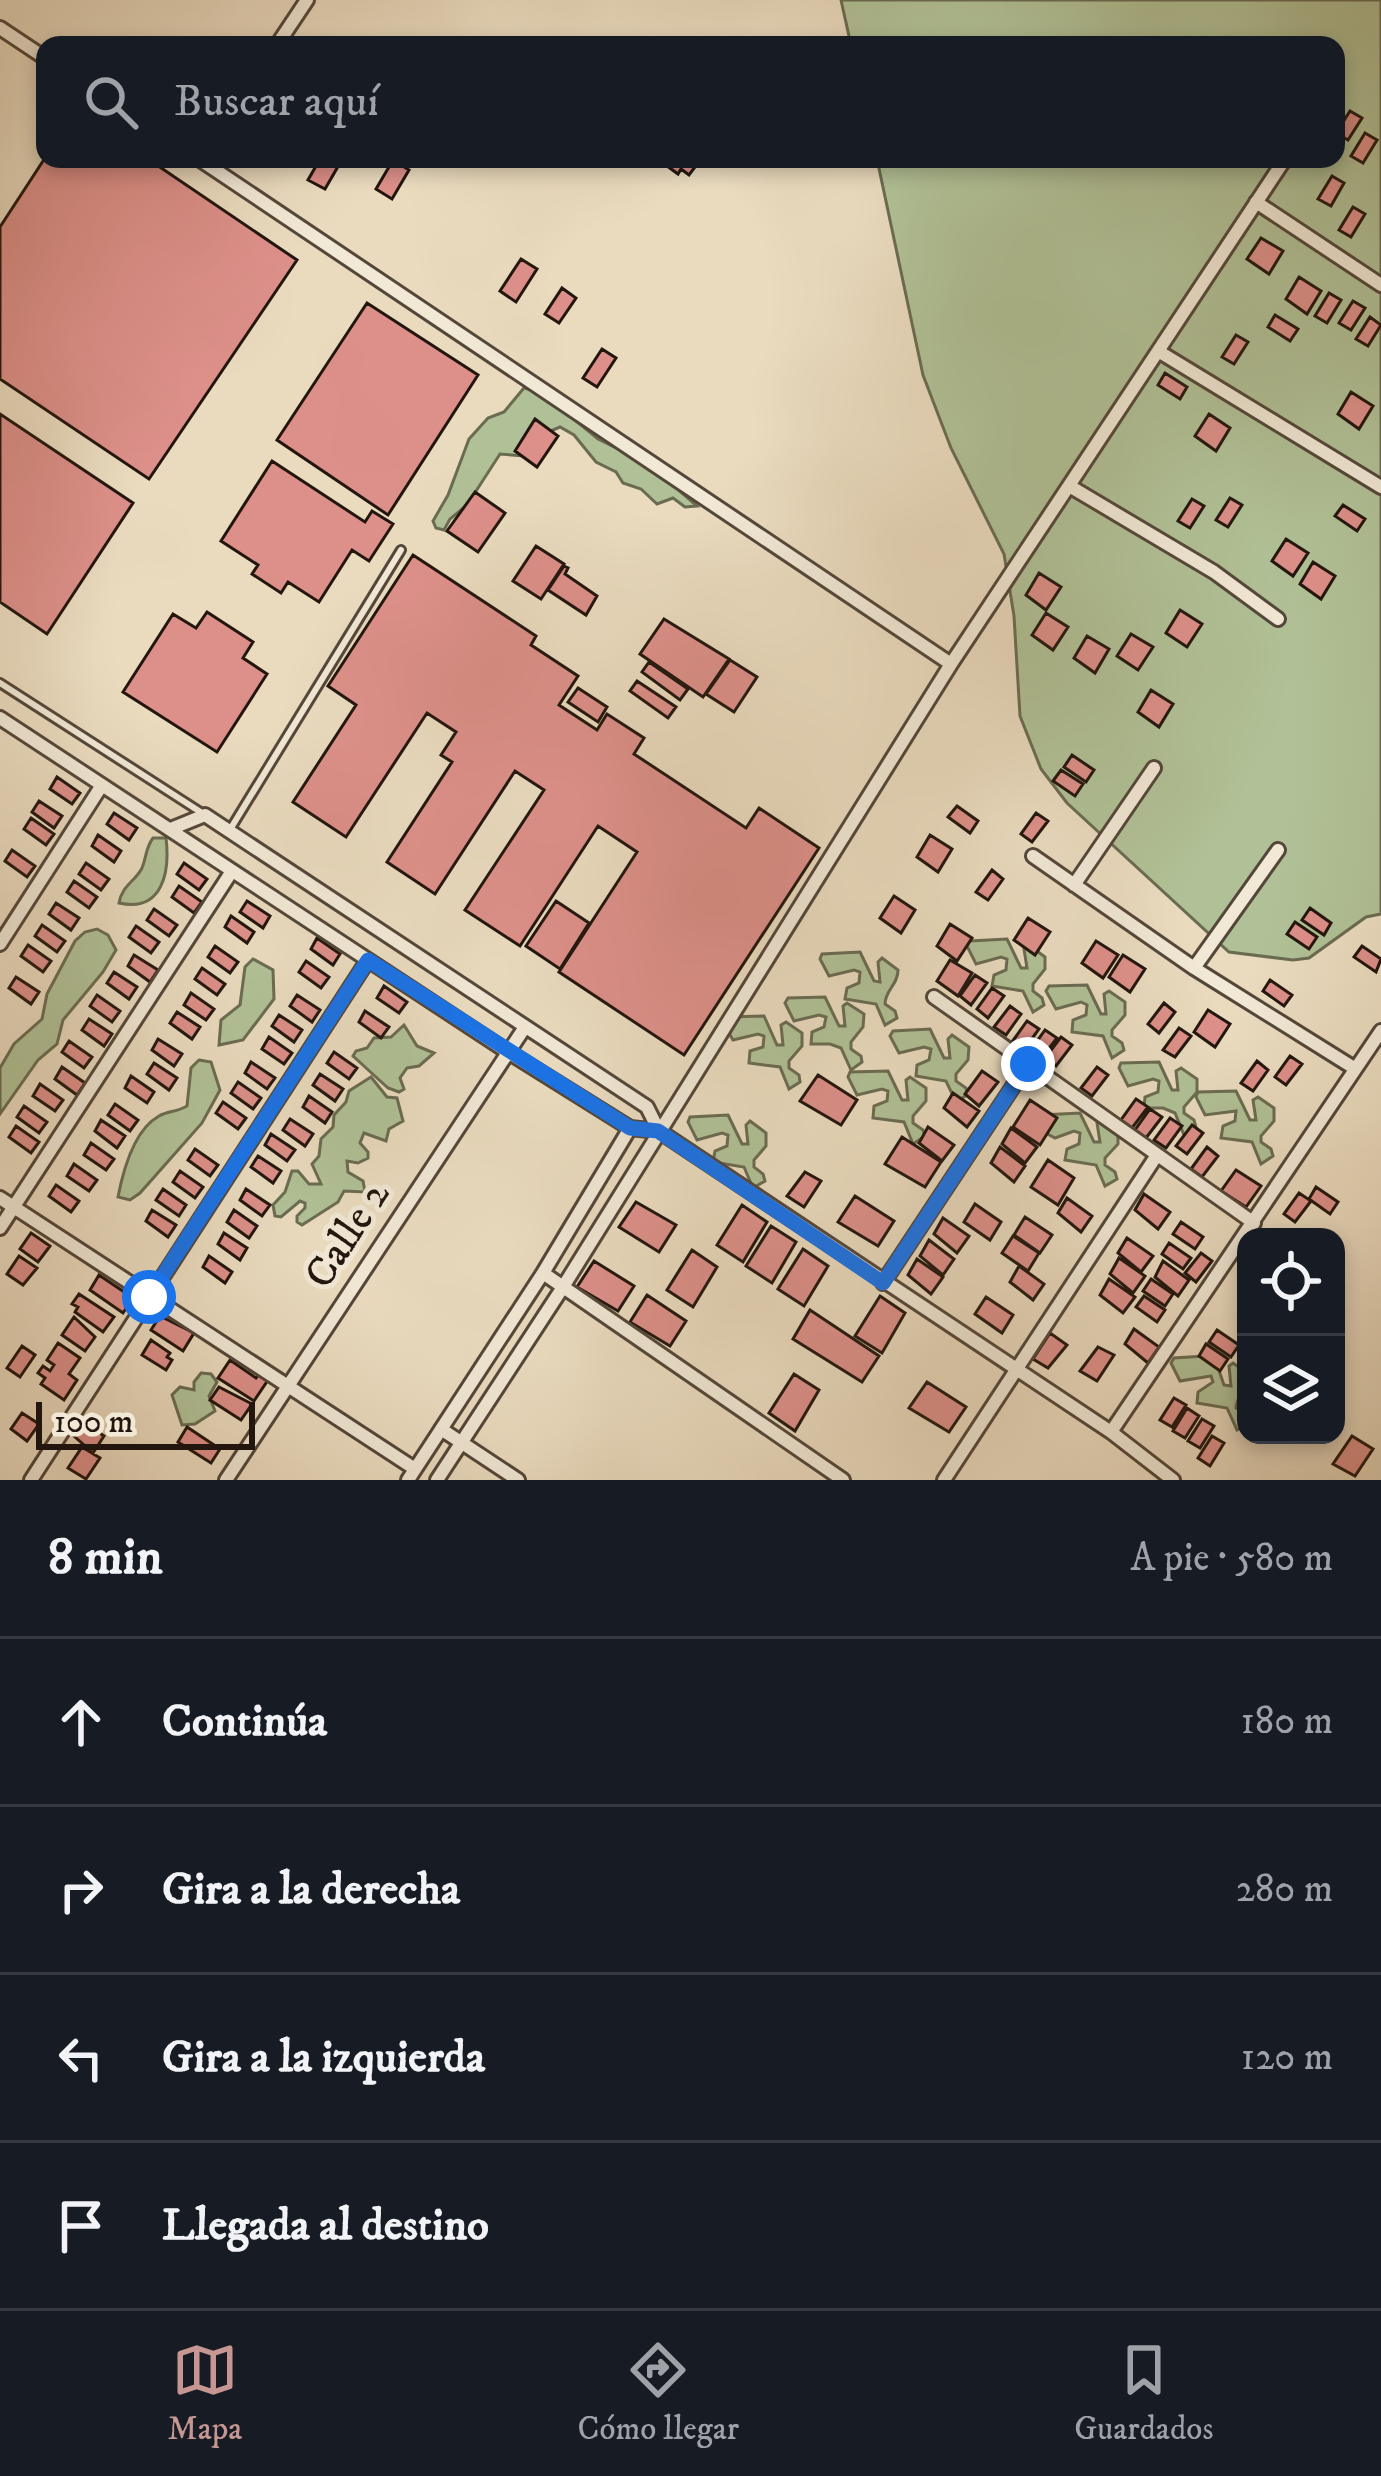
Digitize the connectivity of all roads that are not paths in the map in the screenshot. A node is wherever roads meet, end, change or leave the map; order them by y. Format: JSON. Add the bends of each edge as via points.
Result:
{"nodes":[{"id":1,"x":307,"y":0,"type":"edge"},
{"id":2,"x":0,"y":28,"type":"edge"},
{"id":3,"x":283,"y":36,"type":"edge"},
{"id":4,"x":36,"y":52,"type":"edge"},
{"id":5,"x":213,"y":168,"type":"edge"},
{"id":6,"x":1280,"y":168,"type":"edge"},
{"id":7,"x":1256,"y":202,"type":"junction"},
{"id":8,"x":1381,"y":285,"type":"edge"},
{"id":9,"x":1158,"y":351,"type":"junction"},
{"id":10,"x":1071,"y":487,"type":"junction"},
{"id":11,"x":1381,"y":487,"type":"edge"},
{"id":12,"x":401,"y":550,"type":"dead end"},
{"id":13,"x":1278,"y":619,"type":"dead end"},
{"id":14,"x":951,"y":664,"type":"junction"},
{"id":15,"x":0,"y":683,"type":"edge"},
{"id":16,"x":0,"y":718,"type":"edge"},
{"id":17,"x":1154,"y":768,"type":"dead end"},
{"id":18,"x":102,"y":785,"type":"junction"},
{"id":19,"x":205,"y":815,"type":"junction"},
{"id":20,"x":172,"y":828,"type":"junction"},
{"id":21,"x":229,"y":832,"type":"junction"},
{"id":22,"x":1278,"y":850,"type":"dead end"},
{"id":23,"x":1033,"y":856,"type":"dead end"},
{"id":24,"x":232,"y":871,"type":"junction"},
{"id":25,"x":1074,"y":885,"type":"junction"},
{"id":26,"x":317,"y":889,"type":"junction"},
{"id":27,"x":301,"y":915,"type":"junction"},
{"id":28,"x":0,"y":944,"type":"edge"},
{"id":29,"x":368,"y":960,"type":"junction"},
{"id":30,"x":1194,"y":968,"type":"junction"},
{"id":31,"x":934,"y":998,"type":"dead end"},
{"id":32,"x":525,"y":1027,"type":"junction"},
{"id":33,"x":1381,"y":1030,"type":"edge"},
{"id":34,"x":508,"y":1052,"type":"junction"},
{"id":35,"x":1028,"y":1064,"type":"junction"},
{"id":36,"x":1354,"y":1068,"type":"junction"},
{"id":37,"x":630,"y":1128,"type":"junction"},
{"id":38,"x":658,"y":1131,"type":"junction"},
{"id":39,"x":1157,"y":1155,"type":"junction"},
{"id":40,"x":0,"y":1198,"type":"edge"},
{"id":41,"x":14,"y":1207,"type":"junction"},
{"id":42,"x":1254,"y":1223,"type":"junction"},
{"id":43,"x":0,"y":1228,"type":"edge"},
{"id":44,"x":543,"y":1273,"type":"junction"},
{"id":45,"x":883,"y":1283,"type":"junction"},
{"id":46,"x":563,"y":1287,"type":"junction"},
{"id":47,"x":149,"y":1297,"type":"junction"},
{"id":48,"x":1016,"y":1370,"type":"junction"},
{"id":49,"x":287,"y":1388,"type":"junction"},
{"id":50,"x":441,"y":1429,"type":"junction"},
{"id":51,"x":1111,"y":1432,"type":"junction"},
{"id":52,"x":461,"y":1442,"type":"junction"},
{"id":53,"x":412,"y":1474,"type":"edge"},
{"id":54,"x":31,"y":1480,"type":"edge"},
{"id":55,"x":226,"y":1480,"type":"edge"},
{"id":56,"x":437,"y":1480,"type":"edge"},
{"id":57,"x":518,"y":1480,"type":"edge"},
{"id":58,"x":843,"y":1480,"type":"edge"},
{"id":59,"x":944,"y":1480,"type":"edge"},
{"id":60,"x":1174,"y":1480,"type":"edge"}],
"edges":[{"from":1,"to":3,"type":"street"},
{"from":2,"to":4,"type":"street"},
{"from":5,"to":14,"type":"street"},
{"from":6,"to":7,"type":"street"},
{"from":7,"to":8,"type":"street"},
{"from":7,"to":9,"type":"street"},
{"from":9,"to":10,"type":"street"},
{"from":9,"to":11,"type":"street"},
{"from":10,"to":13,"type":"street"},
{"from":10,"to":14,"type":"street"},
{"from":12,"to":21,"type":"lane"},
{"from":14,"to":38,"type":"street"},
{"from":15,"to":19,"type":"lane"},
{"from":16,"to":18,"type":"street"},
{"from":17,"to":25,"type":"street"},
{"from":18,"to":20,"type":"street"},
{"from":18,"to":28,"type":"street"},
{"from":19,"to":20,"type":"street"},
{"from":19,"to":21,"type":"street"},
{"from":20,"to":24,"type":"street"},
{"from":21,"to":26,"type":"street"},
{"from":22,"to":30,"type":"street"},
{"from":23,"to":25,"type":"street"},
{"from":24,"to":27,"type":"street"},
{"from":24,"to":41,"type":"street"},
{"from":25,"to":30,"type":"street"},
{"from":26,"to":27,"type":"street"},
{"from":26,"to":32,"type":"street"},
{"from":27,"to":29,"type":"street"},
{"from":29,"to":34,"type":"street"},
{"from":29,"to":47,"type":"street"},
{"from":30,"to":36,"type":"street"},
{"from":31,"to":35,"type":"street"},
{"from":32,"to":34,"type":"street","name":"Calle 2"},
{"from":32,"to":38,"type":"street","via":[[647,1107]]},
{"from":33,"to":36,"type":"street"},
{"from":34,"to":37,"type":"street"},
{"from":34,"to":49,"type":"street","name":"Calle 2"},
{"from":35,"to":39,"type":"street"},
{"from":35,"to":45,"type":"street"},
{"from":36,"to":42,"type":"street"},
{"from":37,"to":38,"type":"street"},
{"from":37,"to":44,"type":"street"},
{"from":38,"to":45,"type":"street"},
{"from":38,"to":46,"type":"street"},
{"from":39,"to":42,"type":"street"},
{"from":39,"to":48,"type":"street"},
{"from":40,"to":41,"type":"street"},
{"from":41,"to":43,"type":"street"},
{"from":41,"to":47,"type":"street"},
{"from":42,"to":51,"type":"street"},
{"from":44,"to":46,"type":"street"},
{"from":44,"to":50,"type":"street"},
{"from":45,"to":48,"type":"street"},
{"from":46,"to":52,"type":"street"},
{"from":46,"to":58,"type":"street"},
{"from":47,"to":49,"type":"street"},
{"from":47,"to":54,"type":"street"},
{"from":48,"to":51,"type":"street"},
{"from":48,"to":59,"type":"street"},
{"from":49,"to":53,"type":"street"},
{"from":49,"to":55,"type":"street","name":"Calle 2"},
{"from":50,"to":52,"type":"street"},
{"from":50,"to":53,"type":"street"},
{"from":51,"to":60,"type":"street"},
{"from":52,"to":56,"type":"street"},
{"from":52,"to":57,"type":"street"}]}
